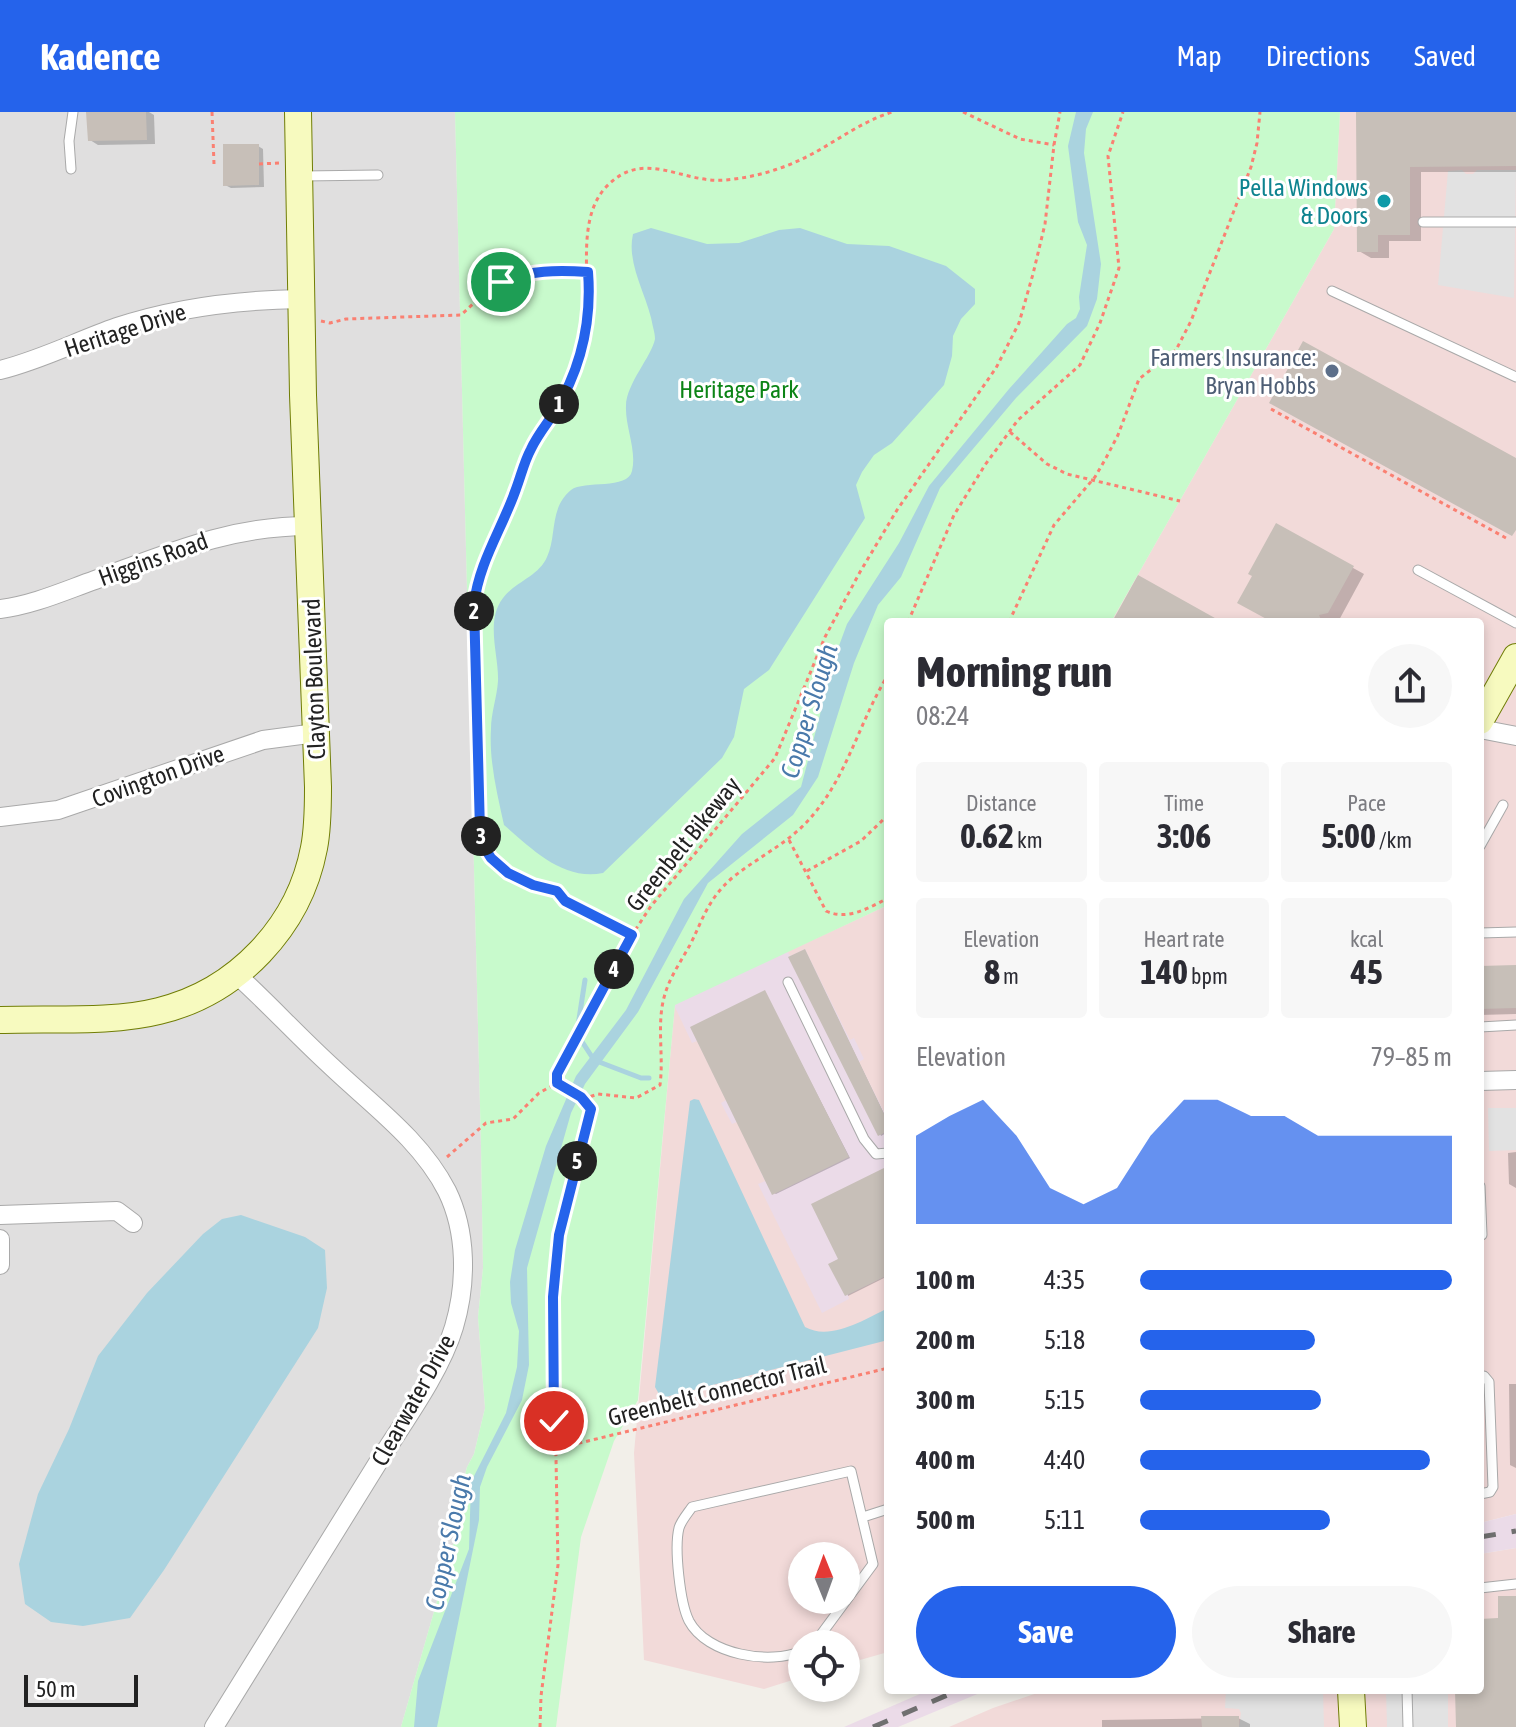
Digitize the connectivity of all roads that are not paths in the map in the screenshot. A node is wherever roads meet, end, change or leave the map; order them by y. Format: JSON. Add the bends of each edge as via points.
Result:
{"nodes":[{"id":1,"x":73,"y":112,"type":"edge"},
{"id":2,"x":298,"y":112,"type":"edge"},
{"id":3,"x":71,"y":169,"type":"dead end"},
{"id":4,"x":378,"y":175,"type":"dead end"},
{"id":5,"x":300,"y":176,"type":"junction"},
{"id":6,"x":1423,"y":222,"type":"dead end"},
{"id":7,"x":1516,"y":222,"type":"edge"},
{"id":8,"x":1332,"y":291,"type":"dead end"},
{"id":9,"x":301,"y":299,"type":"junction"},
{"id":10,"x":0,"y":370,"type":"edge"},
{"id":11,"x":1516,"y":377,"type":"edge"},
{"id":12,"x":310,"y":526,"type":"junction"},
{"id":13,"x":1418,"y":570,"type":"dead end"},
{"id":14,"x":0,"y":609,"type":"edge"},
{"id":15,"x":1516,"y":623,"type":"edge"},
{"id":16,"x":1516,"y":657,"type":"edge"},
{"id":17,"x":1484,"y":714,"type":"edge"},
{"id":18,"x":1484,"y":730,"type":"edge"},
{"id":19,"x":316,"y":733,"type":"junction"},
{"id":20,"x":1516,"y":736,"type":"edge"},
{"id":21,"x":1503,"y":805,"type":"dead end"},
{"id":22,"x":0,"y":817,"type":"edge"},
{"id":23,"x":1484,"y":839,"type":"edge"},
{"id":24,"x":1516,"y":932,"type":"edge"},
{"id":25,"x":1484,"y":933,"type":"edge"},
{"id":26,"x":236,"y":974,"type":"junction"},
{"id":27,"x":788,"y":982,"type":"dead end"},
{"id":28,"x":0,"y":1020,"type":"edge"},
{"id":29,"x":1516,"y":1025,"type":"edge"},
{"id":30,"x":1484,"y":1027,"type":"edge"},
{"id":31,"x":1516,"y":1080,"type":"edge"},
{"id":32,"x":1484,"y":1081,"type":"edge"},
{"id":33,"x":884,"y":1153,"type":"edge"},
{"id":34,"x":0,"y":1215,"type":"edge"},
{"id":35,"x":133,"y":1223,"type":"dead end"},
{"id":36,"x":0,"y":1239,"type":"edge"},
{"id":37,"x":0,"y":1265,"type":"edge"},
{"id":38,"x":1484,"y":1376,"type":"edge"},
{"id":39,"x":1484,"y":1493,"type":"edge"},
{"id":40,"x":884,"y":1510,"type":"edge"},
{"id":41,"x":863,"y":1517,"type":"junction"},
{"id":42,"x":1516,"y":1584,"type":"edge"},
{"id":43,"x":1484,"y":1588,"type":"edge"},
{"id":44,"x":824,"y":1630,"type":"edge"},
{"id":45,"x":788,"y":1657,"type":"edge"},
{"id":46,"x":1351,"y":1694,"type":"edge"},
{"id":47,"x":1407,"y":1694,"type":"edge"},
{"id":48,"x":214,"y":1727,"type":"edge"},
{"id":49,"x":1353,"y":1727,"type":"edge"},
{"id":50,"x":1408,"y":1727,"type":"edge"}],
"edges":[{"from":1,"to":3,"type":"lane"},
{"from":2,"to":5,"type":"street","name":"Clayton Boulevard"},
{"from":4,"to":5,"type":"lane"},
{"from":5,"to":9,"type":"street","name":"Clayton Boulevard"},
{"from":6,"to":7,"type":"lane"},
{"from":8,"to":11,"type":"lane"},
{"from":9,"to":10,"type":"street","name":"Heritage Drive","via":[[180,310]]},
{"from":9,"to":12,"type":"street","name":"Clayton Boulevard"},
{"from":12,"to":14,"type":"street","name":"Higgins Road","via":[[210,538],[36,602]]},
{"from":12,"to":19,"type":"street","name":"Clayton Boulevard"},
{"from":13,"to":15,"type":"lane"},
{"from":16,"to":17,"type":"street"},
{"from":18,"to":20,"type":"street"},
{"from":19,"to":22,"type":"street","name":"Covington Drive","via":[[253,743],[58,810]]},
{"from":19,"to":26,"type":"street","name":"Clayton Boulevard","via":[[317,828],[308,874],[282,925]]},
{"from":21,"to":23,"type":"lane"},
{"from":24,"to":25,"type":"lane"},
{"from":26,"to":28,"type":"street","name":"Clayton Boulevard","via":[[211,991],[157,1011]]},
{"from":26,"to":48,"type":"street","name":"Clearwater Drive","via":[[396,1126],[435,1171],[460,1229],[463,1274],[447,1347]]},
{"from":27,"to":33,"type":"lane","via":[[864,1139],[876,1154]]},
{"from":29,"to":30,"type":"lane"},
{"from":31,"to":32,"type":"street"},
{"from":34,"to":35,"type":"street","via":[[117,1211]]},
{"from":36,"to":37,"type":"street"},
{"from":38,"to":39,"type":"lane","via":[[1489,1382],[1493,1487]]},
{"from":40,"to":41,"type":"lane"},
{"from":41,"to":44,"type":"lane","via":[[873,1564]]},
{"from":41,"to":45,"type":"lane","via":[[851,1471],[692,1507],[679,1528],[678,1583],[690,1622],[712,1643],[750,1657]]},
{"from":42,"to":43,"type":"lane"},
{"from":46,"to":49,"type":"street"},
{"from":47,"to":50,"type":"lane"}]}
